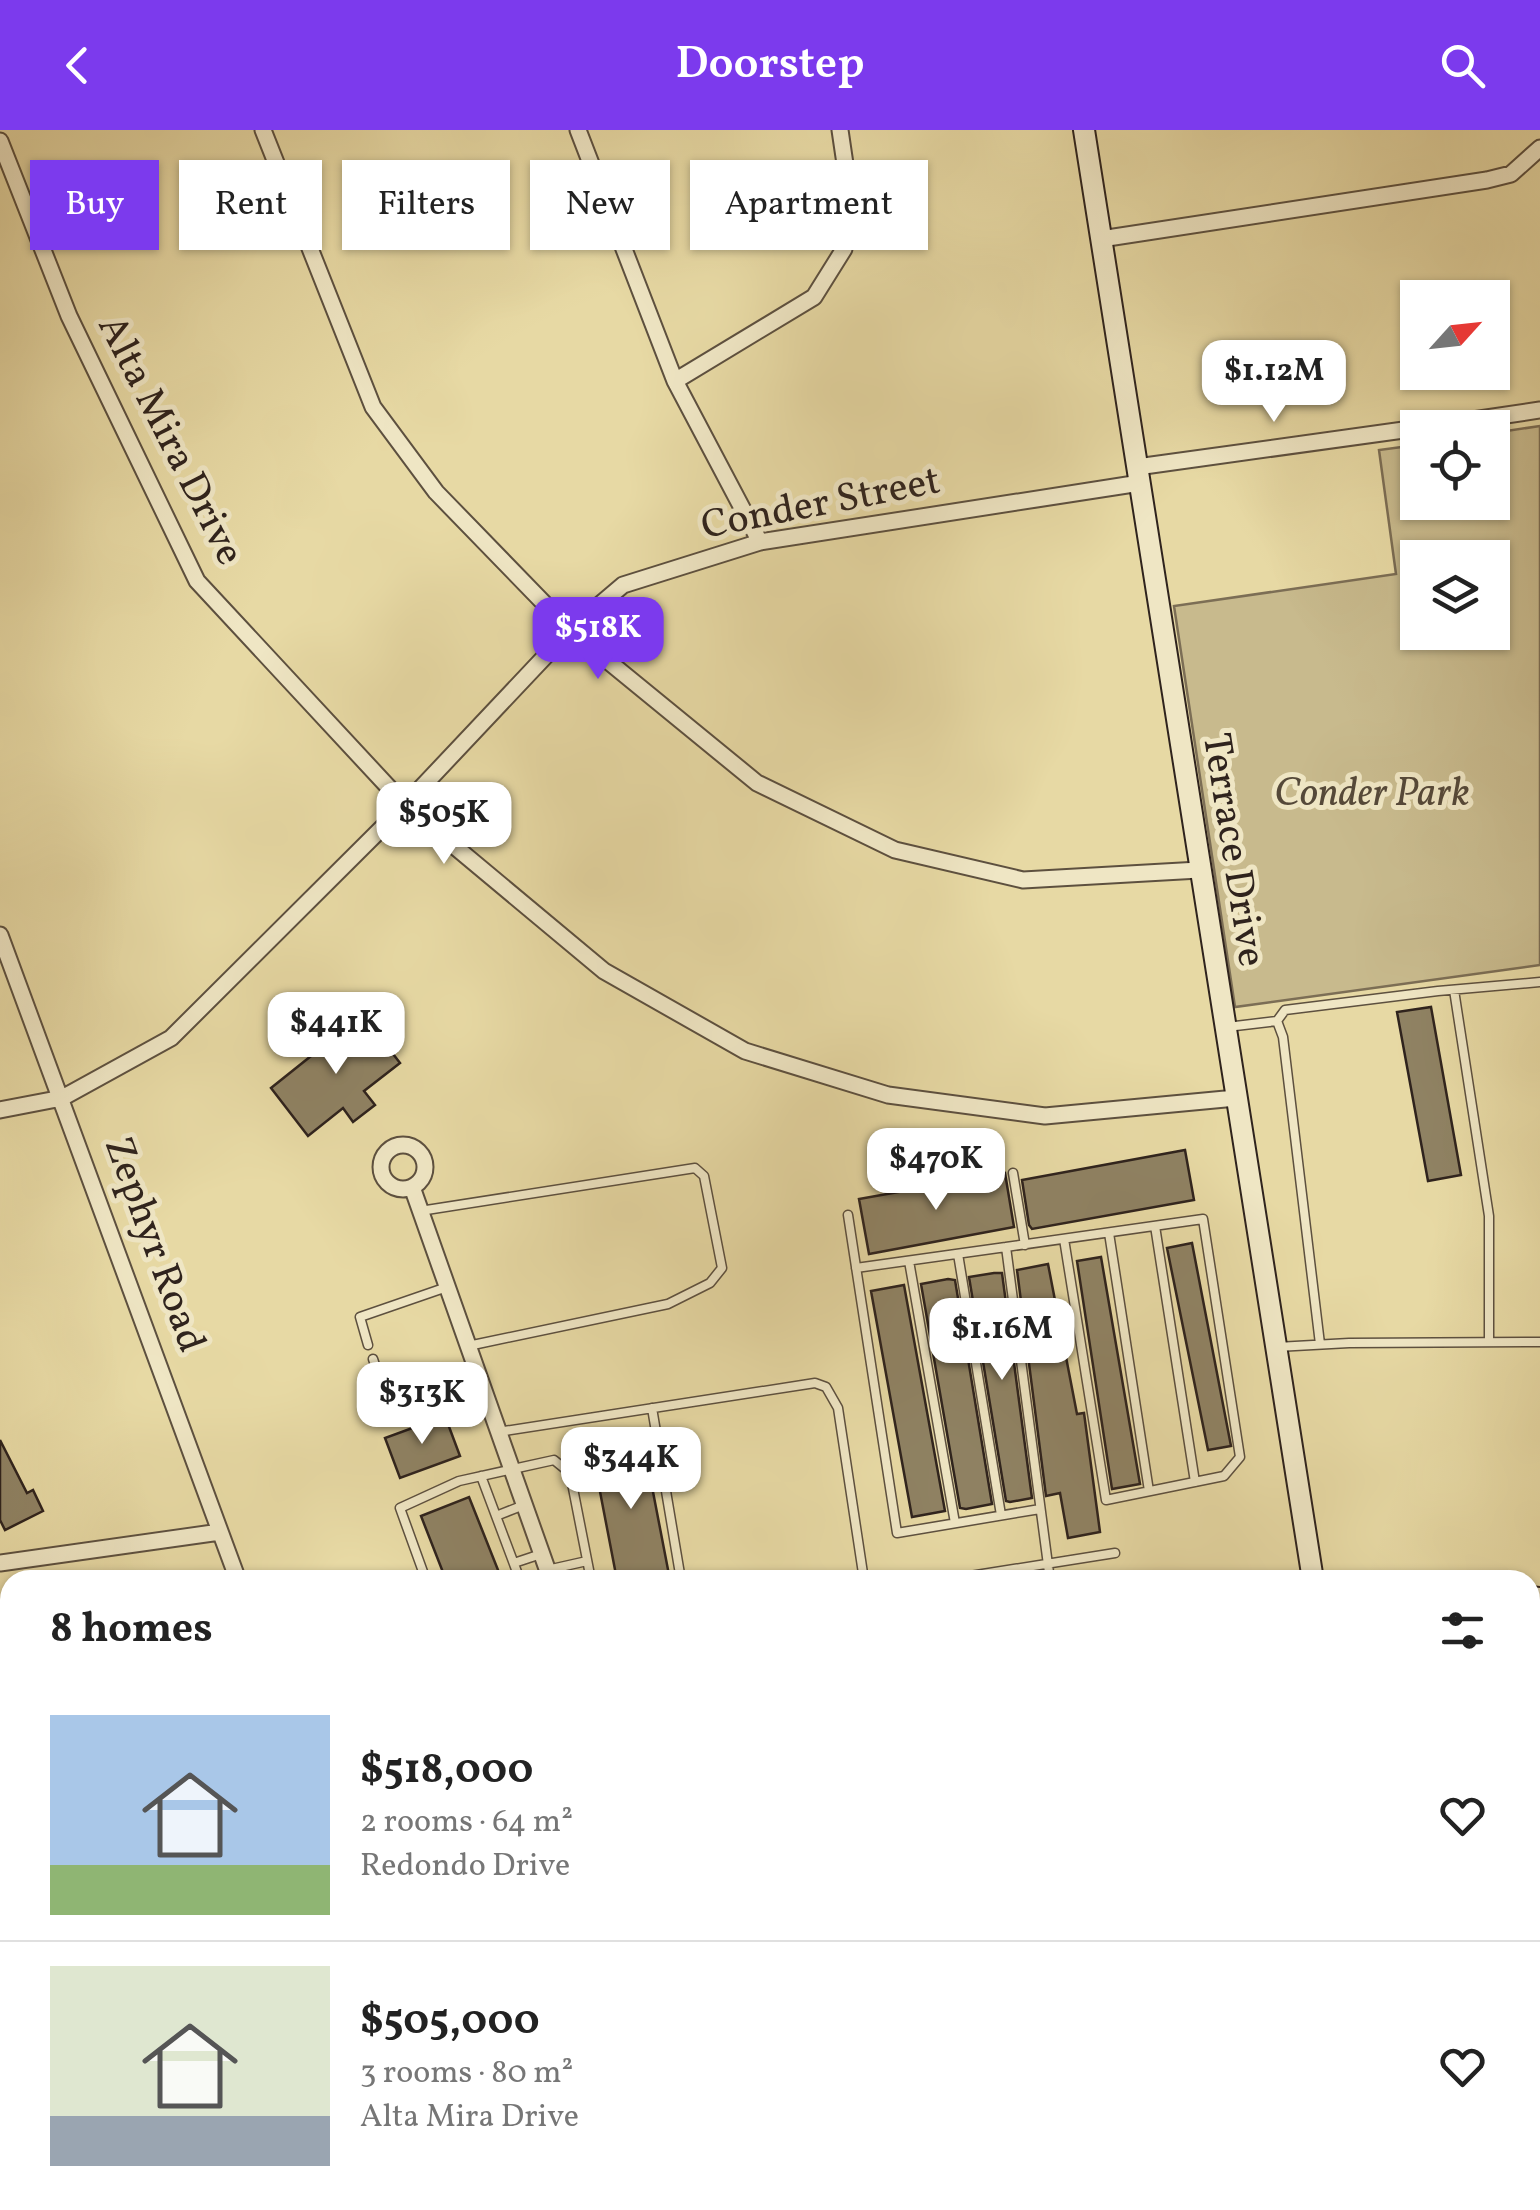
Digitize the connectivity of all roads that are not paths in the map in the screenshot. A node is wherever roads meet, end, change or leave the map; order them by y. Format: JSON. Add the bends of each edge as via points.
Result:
{"nodes":[{"id":1,"x":262,"y":130,"type":"edge"},
{"id":2,"x":578,"y":130,"type":"edge"},
{"id":3,"x":840,"y":130,"type":"edge"},
{"id":4,"x":1084,"y":130,"type":"edge"},
{"id":5,"x":0,"y":142,"type":"edge"},
{"id":6,"x":1540,"y":148,"type":"edge"},
{"id":7,"x":1101,"y":239,"type":"junction"},
{"id":8,"x":675,"y":381,"type":"junction"},
{"id":9,"x":1540,"y":410,"type":"edge"},
{"id":10,"x":1510,"y":414,"type":"edge"},
{"id":11,"x":1400,"y":431,"type":"edge"},
{"id":12,"x":1138,"y":475,"type":"junction"},
{"id":13,"x":760,"y":542,"type":"junction"},
{"id":14,"x":570,"y":630,"type":"junction"},
{"id":15,"x":404,"y":804,"type":"junction"},
{"id":16,"x":1199,"y":870,"type":"junction"},
{"id":17,"x":0,"y":935,"type":"edge"},
{"id":18,"x":1540,"y":982,"type":"edge"},
{"id":19,"x":1454,"y":990,"type":"junction"},
{"id":20,"x":1277,"y":1022,"type":"junction"},
{"id":21,"x":1224,"y":1028,"type":"junction"},
{"id":22,"x":62,"y":1098,"type":"junction"},
{"id":23,"x":1236,"y":1098,"type":"junction"},
{"id":24,"x":0,"y":1110,"type":"edge"},
{"id":25,"x":1013,"y":1173,"type":"dead end"},
{"id":26,"x":412,"y":1187,"type":"dead end"},
{"id":27,"x":420,"y":1210,"type":"junction"},
{"id":28,"x":848,"y":1215,"type":"dead end"},
{"id":29,"x":1154,"y":1226,"type":"junction"},
{"id":30,"x":1109,"y":1232,"type":"junction"},
{"id":31,"x":1064,"y":1239,"type":"junction"},
{"id":32,"x":1025,"y":1245,"type":"junction"},
{"id":33,"x":1006,"y":1248,"type":"junction"},
{"id":34,"x":958,"y":1254,"type":"junction"},
{"id":35,"x":909,"y":1261,"type":"junction"},
{"id":36,"x":856,"y":1268,"type":"junction"},
{"id":37,"x":447,"y":1288,"type":"junction"},
{"id":38,"x":1489,"y":1342,"type":"junction"},
{"id":39,"x":1540,"y":1342,"type":"edge"},
{"id":40,"x":1320,"y":1344,"type":"junction"},
{"id":41,"x":368,"y":1345,"type":"dead end"},
{"id":42,"x":468,"y":1346,"type":"junction"},
{"id":43,"x":1277,"y":1347,"type":"junction"},
{"id":44,"x":373,"y":1359,"type":"dead end"},
{"id":45,"x":478,"y":1373,"type":"junction"},
{"id":46,"x":652,"y":1408,"type":"junction"},
{"id":47,"x":498,"y":1432,"type":"junction"},
{"id":48,"x":512,"y":1469,"type":"junction"},
{"id":49,"x":481,"y":1476,"type":"junction"},
{"id":50,"x":1195,"y":1482,"type":"junction"},
{"id":51,"x":1149,"y":1491,"type":"junction"},
{"id":52,"x":524,"y":1505,"type":"junction"},
{"id":53,"x":1040,"y":1509,"type":"junction"},
{"id":54,"x":496,"y":1516,"type":"junction"},
{"id":55,"x":1000,"y":1516,"type":"junction"},
{"id":56,"x":955,"y":1523,"type":"junction"},
{"id":57,"x":220,"y":1532,"type":"junction"},
{"id":58,"x":1116,"y":1553,"type":"dead end"},
{"id":59,"x":542,"y":1554,"type":"junction"},
{"id":60,"x":588,"y":1560,"type":"junction"},
{"id":61,"x":514,"y":1563,"type":"junction"},
{"id":62,"x":0,"y":1564,"type":"edge"},
{"id":63,"x":1048,"y":1564,"type":"junction"},
{"id":64,"x":234,"y":1570,"type":"edge"},
{"id":65,"x":422,"y":1570,"type":"edge"},
{"id":66,"x":516,"y":1570,"type":"edge"},
{"id":67,"x":547,"y":1570,"type":"edge"},
{"id":68,"x":562,"y":1570,"type":"edge"},
{"id":69,"x":590,"y":1570,"type":"edge"},
{"id":70,"x":679,"y":1570,"type":"edge"},
{"id":71,"x":862,"y":1570,"type":"edge"},
{"id":72,"x":1009,"y":1570,"type":"edge"},
{"id":73,"x":1049,"y":1570,"type":"edge"},
{"id":74,"x":1311,"y":1570,"type":"edge"}],
"edges":[{"from":1,"to":14,"type":"street","via":[[373,408],[436,492]]},
{"from":2,"to":8,"type":"street"},
{"from":3,"to":8,"type":"street","via":[[849,191],[844,249],[814,297]]},
{"from":4,"to":7,"type":"street","name":"Terrace Drive"},
{"from":5,"to":15,"type":"street","name":"Alta Mira Drive","via":[[69,316],[197,580]]},
{"from":6,"to":7,"type":"street","via":[[1511,174],[1487,180]]},
{"from":7,"to":12,"type":"street","name":"Terrace Drive"},
{"from":8,"to":13,"type":"street"},
{"from":9,"to":10,"type":"street","name":"Conder Street"},
{"from":11,"to":12,"type":"street","name":"Conder Street"},
{"from":12,"to":13,"type":"street","name":"Conder Street"},
{"from":12,"to":16,"type":"street","name":"Terrace Drive"},
{"from":13,"to":14,"type":"street","name":"Conder Street","via":[[623,586]]},
{"from":14,"to":15,"type":"street","name":"Conder Street"},
{"from":14,"to":16,"type":"street","via":[[757,784],[895,850],[1023,880]]},
{"from":15,"to":22,"type":"street","name":"Conder Street","via":[[171,1038]]},
{"from":15,"to":23,"type":"street","name":"Alta Mira Drive","via":[[604,972],[745,1051],[888,1095],[1045,1116]]},
{"from":16,"to":21,"type":"street","name":"Terrace Drive"},
{"from":17,"to":22,"type":"street","name":"Zephyr Road"},
{"from":18,"to":19,"type":"lane"},
{"from":19,"to":20,"type":"lane","via":[[1286,1010]]},
{"from":19,"to":38,"type":"lane","via":[[1488,1216]]},
{"from":20,"to":21,"type":"lane"},
{"from":20,"to":40,"type":"lane"},
{"from":21,"to":23,"type":"street","name":"Terrace Drive"},
{"from":22,"to":24,"type":"street","name":"Conder Street"},
{"from":22,"to":57,"type":"street","name":"Zephyr Road"},
{"from":23,"to":43,"type":"street","name":"Terrace Drive"},
{"from":25,"to":32,"type":"lane"},
{"from":26,"to":27,"type":"street"},
{"from":27,"to":37,"type":"street"},
{"from":27,"to":42,"type":"lane","via":[[695,1168],[704,1176],[722,1268],[710,1284],[668,1304]]},
{"from":28,"to":36,"type":"lane"},
{"from":29,"to":30,"type":"lane"},
{"from":29,"to":50,"type":"lane"},
{"from":29,"to":50,"type":"lane","via":[[1202,1219],[1206,1237],[1240,1456],[1224,1476]]},
{"from":30,"to":31,"type":"lane"},
{"from":30,"to":51,"type":"lane"},
{"from":31,"to":32,"type":"lane"},
{"from":31,"to":51,"type":"lane","via":[[1106,1500]]},
{"from":32,"to":33,"type":"lane"},
{"from":33,"to":34,"type":"lane"},
{"from":33,"to":53,"type":"lane"},
{"from":34,"to":35,"type":"lane"},
{"from":34,"to":55,"type":"lane"},
{"from":35,"to":36,"type":"lane"},
{"from":35,"to":56,"type":"lane"},
{"from":36,"to":56,"type":"lane","via":[[897,1532]]},
{"from":37,"to":41,"type":"lane","via":[[360,1318]]},
{"from":37,"to":42,"type":"street"},
{"from":38,"to":39,"type":"lane"},
{"from":38,"to":40,"type":"lane"},
{"from":40,"to":43,"type":"lane"},
{"from":42,"to":45,"type":"street"},
{"from":43,"to":74,"type":"street","name":"Terrace Drive"},
{"from":44,"to":45,"type":"lane","via":[[388,1404]]},
{"from":45,"to":47,"type":"street"},
{"from":46,"to":47,"type":"lane"},
{"from":46,"to":70,"type":"lane"},
{"from":46,"to":71,"type":"lane","via":[[816,1383],[826,1388],[838,1408]]},
{"from":47,"to":48,"type":"street"},
{"from":48,"to":49,"type":"lane"},
{"from":48,"to":52,"type":"street"},
{"from":48,"to":60,"type":"lane","via":[[554,1460],[570,1473]]},
{"from":49,"to":54,"type":"lane"},
{"from":49,"to":65,"type":"lane","via":[[400,1508]]},
{"from":50,"to":51,"type":"lane"},
{"from":52,"to":54,"type":"lane"},
{"from":52,"to":59,"type":"street"},
{"from":53,"to":55,"type":"lane"},
{"from":53,"to":63,"type":"lane"},
{"from":54,"to":61,"type":"lane"},
{"from":55,"to":56,"type":"lane"},
{"from":57,"to":62,"type":"street"},
{"from":57,"to":64,"type":"street","name":"Zephyr Road"},
{"from":58,"to":63,"type":"lane"},
{"from":59,"to":61,"type":"lane"},
{"from":59,"to":67,"type":"street"},
{"from":60,"to":68,"type":"lane"},
{"from":60,"to":69,"type":"lane"},
{"from":61,"to":66,"type":"lane"},
{"from":63,"to":72,"type":"lane"},
{"from":63,"to":73,"type":"lane"}]}
